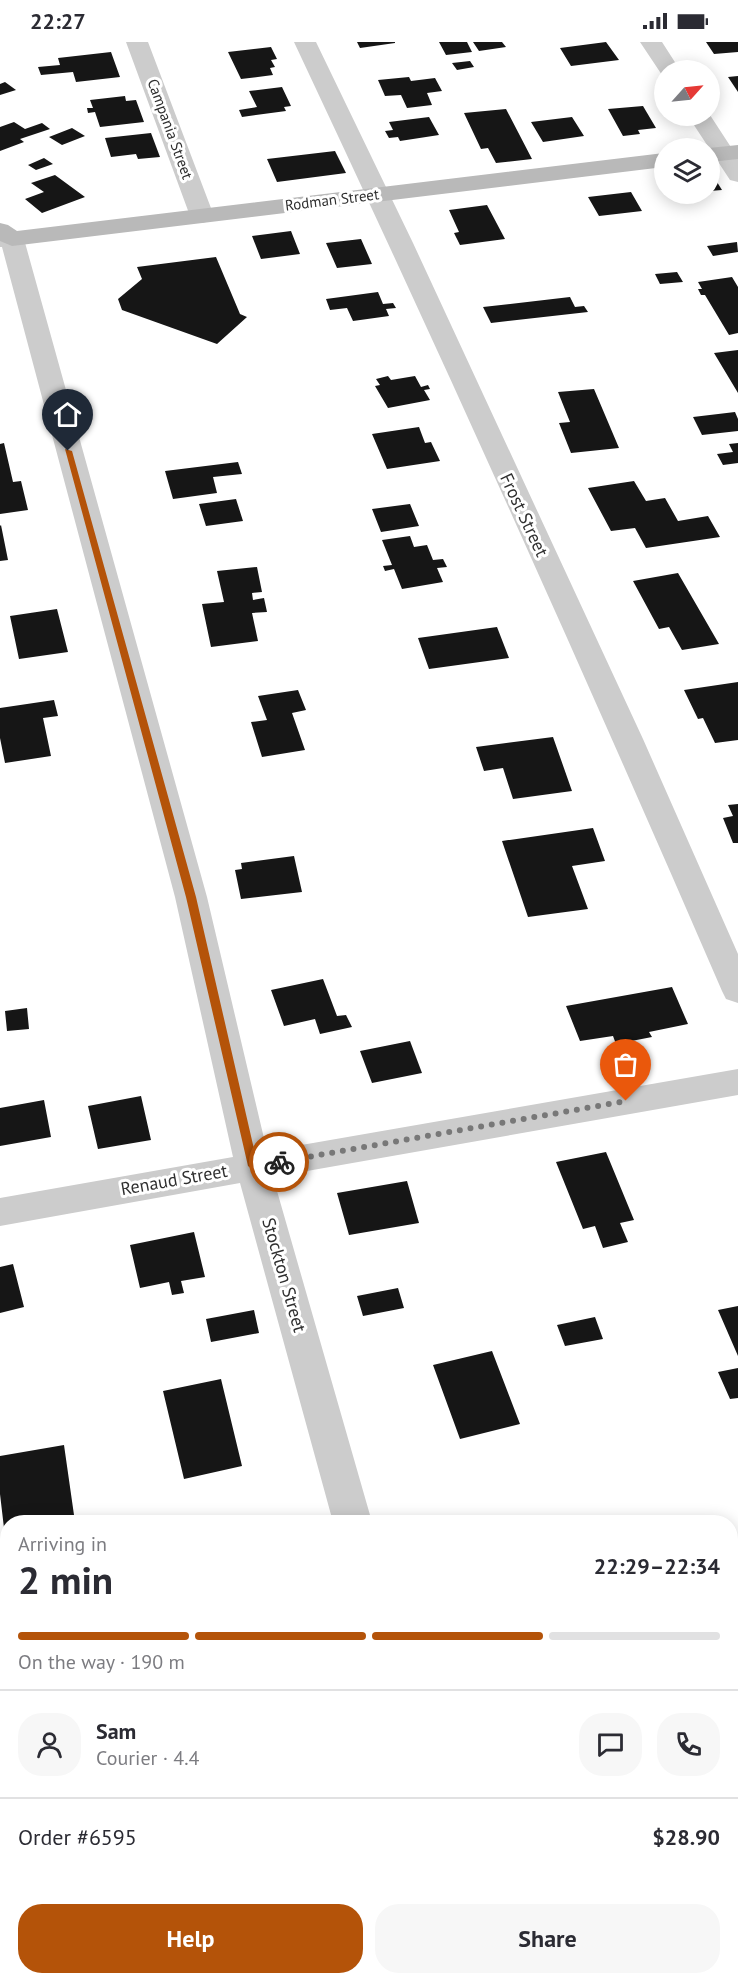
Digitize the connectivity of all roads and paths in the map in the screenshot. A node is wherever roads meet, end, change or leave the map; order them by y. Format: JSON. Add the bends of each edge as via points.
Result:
{"nodes":[{"id":1,"x":137,"y":42,"type":"edge"},
{"id":2,"x":305,"y":42,"type":"edge"},
{"id":3,"x":651,"y":42,"type":"edge"},
{"id":4,"x":663,"y":60,"type":"edge"},
{"id":5,"x":706,"y":126,"type":"edge"},
{"id":6,"x":724,"y":153,"type":"edge"},
{"id":7,"x":654,"y":161,"type":"edge"},
{"id":8,"x":738,"y":175,"type":"edge"},
{"id":9,"x":378,"y":195,"type":"junction"},
{"id":10,"x":202,"y":216,"type":"junction"},
{"id":11,"x":4,"y":236,"type":"edge"},
{"id":12,"x":738,"y":991,"type":"edge"},
{"id":13,"x":738,"y":1082,"type":"edge"},
{"id":14,"x":253,"y":1166,"type":"junction"},
{"id":15,"x":0,"y":1212,"type":"edge"},
{"id":16,"x":351,"y":1515,"type":"edge"}],
"edges":[{"from":1,"to":10,"type":"street","name":"Campania Street"},
{"from":2,"to":9,"type":"street","name":"Frost Street"},
{"from":3,"to":4,"type":"street"},
{"from":5,"to":6,"type":"street"},
{"from":6,"to":8,"type":"street"},
{"from":7,"to":9,"type":"street","name":"Rodman Street"},
{"from":9,"to":10,"type":"street","name":"Rodman Street"},
{"from":9,"to":12,"type":"street","name":"Frost Street","via":[[628,739]]},
{"from":10,"to":11,"type":"street","name":"Rodman Street"},
{"from":11,"to":14,"type":"street","name":"Stockton Street","via":[[191,897]]},
{"from":13,"to":14,"type":"street","name":"Renaud Street"},
{"from":14,"to":15,"type":"street","name":"Renaud Street"},
{"from":14,"to":16,"type":"street","name":"Stockton Street"}]}
